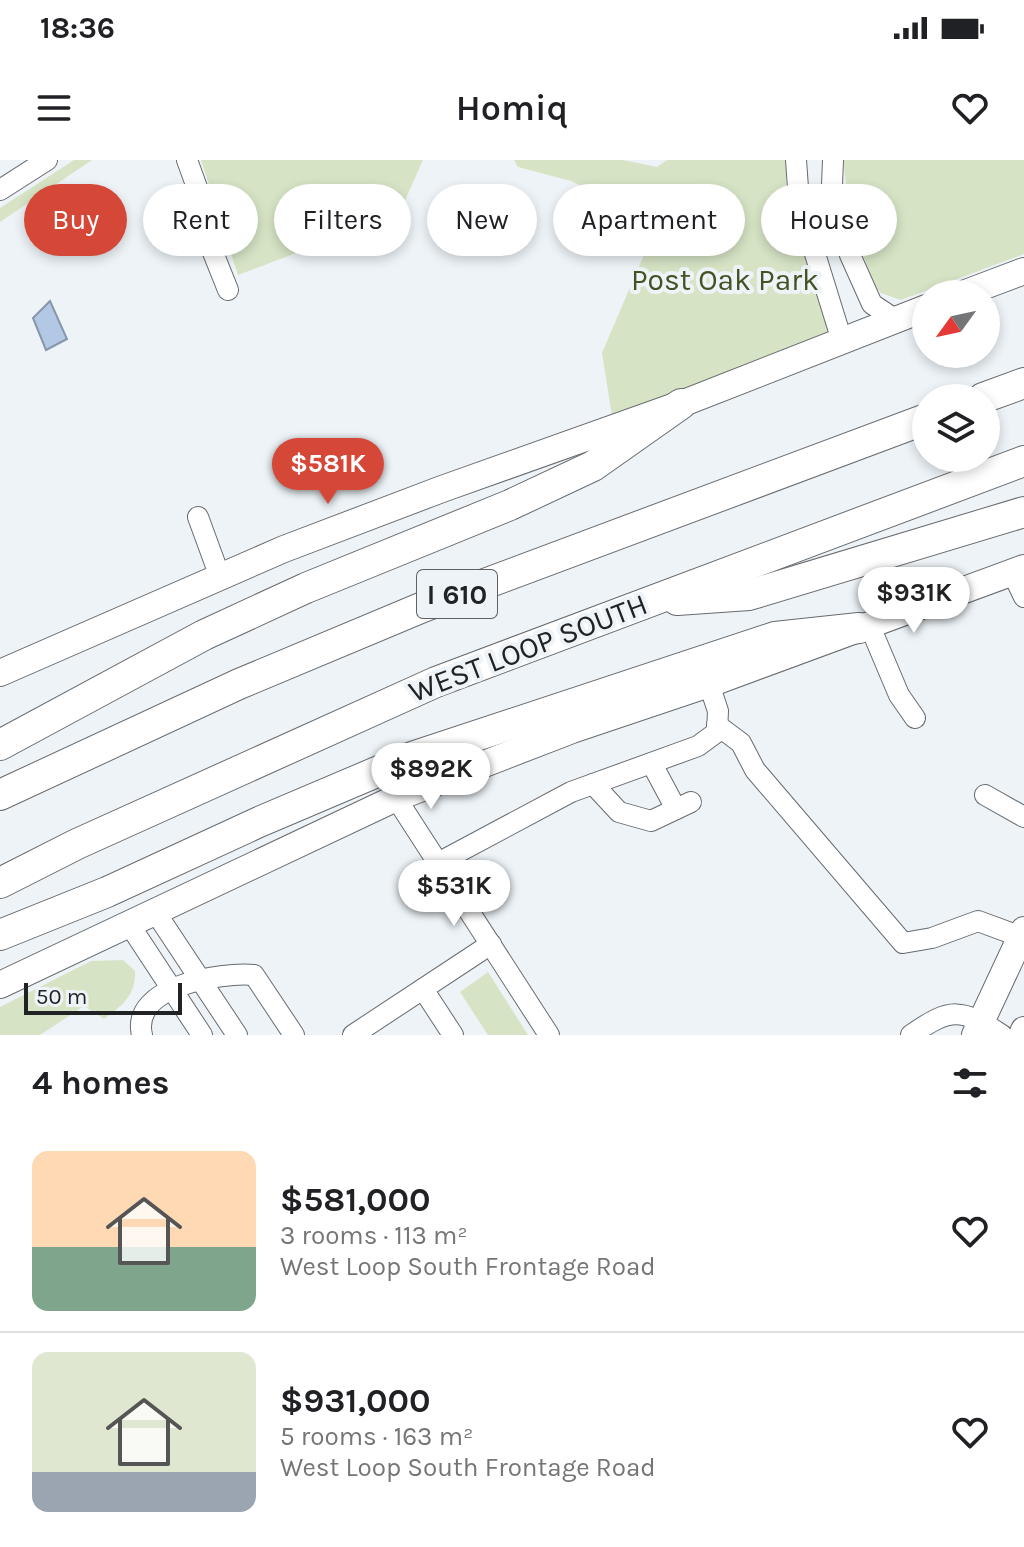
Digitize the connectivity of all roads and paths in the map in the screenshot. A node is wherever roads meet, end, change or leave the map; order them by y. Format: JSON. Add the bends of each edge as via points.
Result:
{"nodes":[{"id":1,"x":47,"y":160,"type":"edge"},
{"id":2,"x":187,"y":160,"type":"edge"},
{"id":3,"x":796,"y":160,"type":"edge"},
{"id":4,"x":833,"y":160,"type":"edge"},
{"id":5,"x":2,"y":185,"type":"edge"},
{"id":6,"x":1024,"y":271,"type":"edge"},
{"id":7,"x":1000,"y":280,"type":"edge"},
{"id":8,"x":228,"y":290,"type":"dead end"},
{"id":9,"x":912,"y":314,"type":"edge"},
{"id":10,"x":896,"y":320,"type":"junction"},
{"id":11,"x":842,"y":341,"type":"junction"},
{"id":12,"x":1024,"y":383,"type":"edge"},
{"id":13,"x":1000,"y":392,"type":"edge"},
{"id":14,"x":681,"y":404,"type":"junction"},
{"id":15,"x":912,"y":424,"type":"edge"},
{"id":16,"x":1024,"y":461,"type":"edge"},
{"id":17,"x":1024,"y":512,"type":"edge"},
{"id":18,"x":198,"y":517,"type":"dead end"},
{"id":19,"x":1018,"y":570,"type":"edge"},
{"id":20,"x":220,"y":577,"type":"junction"},
{"id":21,"x":1024,"y":597,"type":"edge"},
{"id":22,"x":643,"y":603,"type":"junction"},
{"id":23,"x":864,"y":626,"type":"junction"},
{"id":24,"x":0,"y":673,"type":"edge"},
{"id":25,"x":709,"y":684,"type":"junction"},
{"id":26,"x":915,"y":718,"type":"dead end"},
{"id":27,"x":717,"y":725,"type":"junction"},
{"id":28,"x":0,"y":745,"type":"edge"},
{"id":29,"x":652,"y":764,"type":"junction"},
{"id":30,"x":593,"y":784,"type":"junction"},
{"id":31,"x":0,"y":795,"type":"edge"},
{"id":32,"x":985,"y":795,"type":"dead end"},
{"id":33,"x":396,"y":798,"type":"junction"},
{"id":34,"x":1024,"y":817,"type":"edge"},
{"id":35,"x":438,"y":863,"type":"junction"},
{"id":36,"x":0,"y":883,"type":"edge"},
{"id":37,"x":156,"y":913,"type":"junction"},
{"id":38,"x":129,"y":924,"type":"junction"},
{"id":39,"x":0,"y":935,"type":"edge"},
{"id":40,"x":1023,"y":935,"type":"edge"},
{"id":41,"x":491,"y":944,"type":"junction"},
{"id":42,"x":200,"y":979,"type":"junction"},
{"id":43,"x":0,"y":985,"type":"edge"},
{"id":44,"x":172,"y":989,"type":"junction"},
{"id":45,"x":423,"y":989,"type":"junction"},
{"id":46,"x":986,"y":1031,"type":"edge"},
{"id":47,"x":446,"y":1032,"type":"edge"},
{"id":48,"x":142,"y":1035,"type":"edge"},
{"id":49,"x":202,"y":1035,"type":"edge"},
{"id":50,"x":237,"y":1035,"type":"edge"},
{"id":51,"x":294,"y":1035,"type":"edge"},
{"id":52,"x":353,"y":1035,"type":"edge"},
{"id":53,"x":549,"y":1035,"type":"edge"},
{"id":54,"x":911,"y":1035,"type":"edge"}],
"edges":[{"from":1,"to":5,"type":"street"},
{"from":2,"to":8,"type":"street","via":[[203,204],[204,230]]},
{"from":3,"to":11,"type":"street","via":[[799,202]]},
{"from":4,"to":10,"type":"street","via":[[832,185],[850,255],[872,304]]},
{"from":6,"to":7,"type":"main road"},
{"from":9,"to":10,"type":"main road"},
{"from":10,"to":11,"type":"main road"},
{"from":11,"to":14,"type":"main road"},
{"from":12,"to":13,"type":"highway"},
{"from":14,"to":20,"type":"main road","via":[[442,489]]},
{"from":14,"to":28,"type":"highway","via":[[593,466],[204,635]]},
{"from":15,"to":31,"type":"highway","number":"I 610","via":[[423,607],[239,684]]},
{"from":16,"to":22,"type":"highway","name":"WEST LOOP SOUTH","number":"I 610"},
{"from":17,"to":22,"type":"highway","via":[[749,595]]},
{"from":18,"to":20,"type":"street"},
{"from":19,"to":21,"type":"street"},
{"from":19,"to":23,"type":"main road"},
{"from":20,"to":24,"type":"main road"},
{"from":22,"to":36,"type":"highway","name":"WEST LOOP SOUTH","number":"I 610","via":[[436,682]]},
{"from":23,"to":25,"type":"main road"},
{"from":23,"to":26,"type":"street"},
{"from":23,"to":39,"type":"highway","via":[[775,637],[412,757]]},
{"from":25,"to":27,"type":"street"},
{"from":25,"to":33,"type":"main road"},
{"from":27,"to":29,"type":"street","via":[[717,732],[698,746]]},
{"from":27,"to":40,"type":"street","via":[[741,743],[755,770],[903,943],[978,921]]},
{"from":29,"to":30,"type":"street"},
{"from":29,"to":30,"type":"street","via":[[684,806],[651,821],[619,812]]},
{"from":30,"to":35,"type":"street"},
{"from":32,"to":34,"type":"street"},
{"from":33,"to":35,"type":"street"},
{"from":33,"to":37,"type":"main road"},
{"from":35,"to":41,"type":"street"},
{"from":37,"to":38,"type":"main road"},
{"from":37,"to":42,"type":"street"},
{"from":38,"to":43,"type":"main road"},
{"from":38,"to":44,"type":"street"},
{"from":40,"to":46,"type":"main road"},
{"from":41,"to":45,"type":"street"},
{"from":41,"to":53,"type":"street"},
{"from":42,"to":44,"type":"street"},
{"from":42,"to":50,"type":"street"},
{"from":42,"to":51,"type":"street","via":[[254,975]]},
{"from":44,"to":48,"type":"street","via":[[149,1006],[140,1024]]},
{"from":44,"to":49,"type":"street"},
{"from":45,"to":47,"type":"street"},
{"from":45,"to":52,"type":"street"},
{"from":46,"to":54,"type":"street","via":[[962,1015],[945,1014]]}]}
